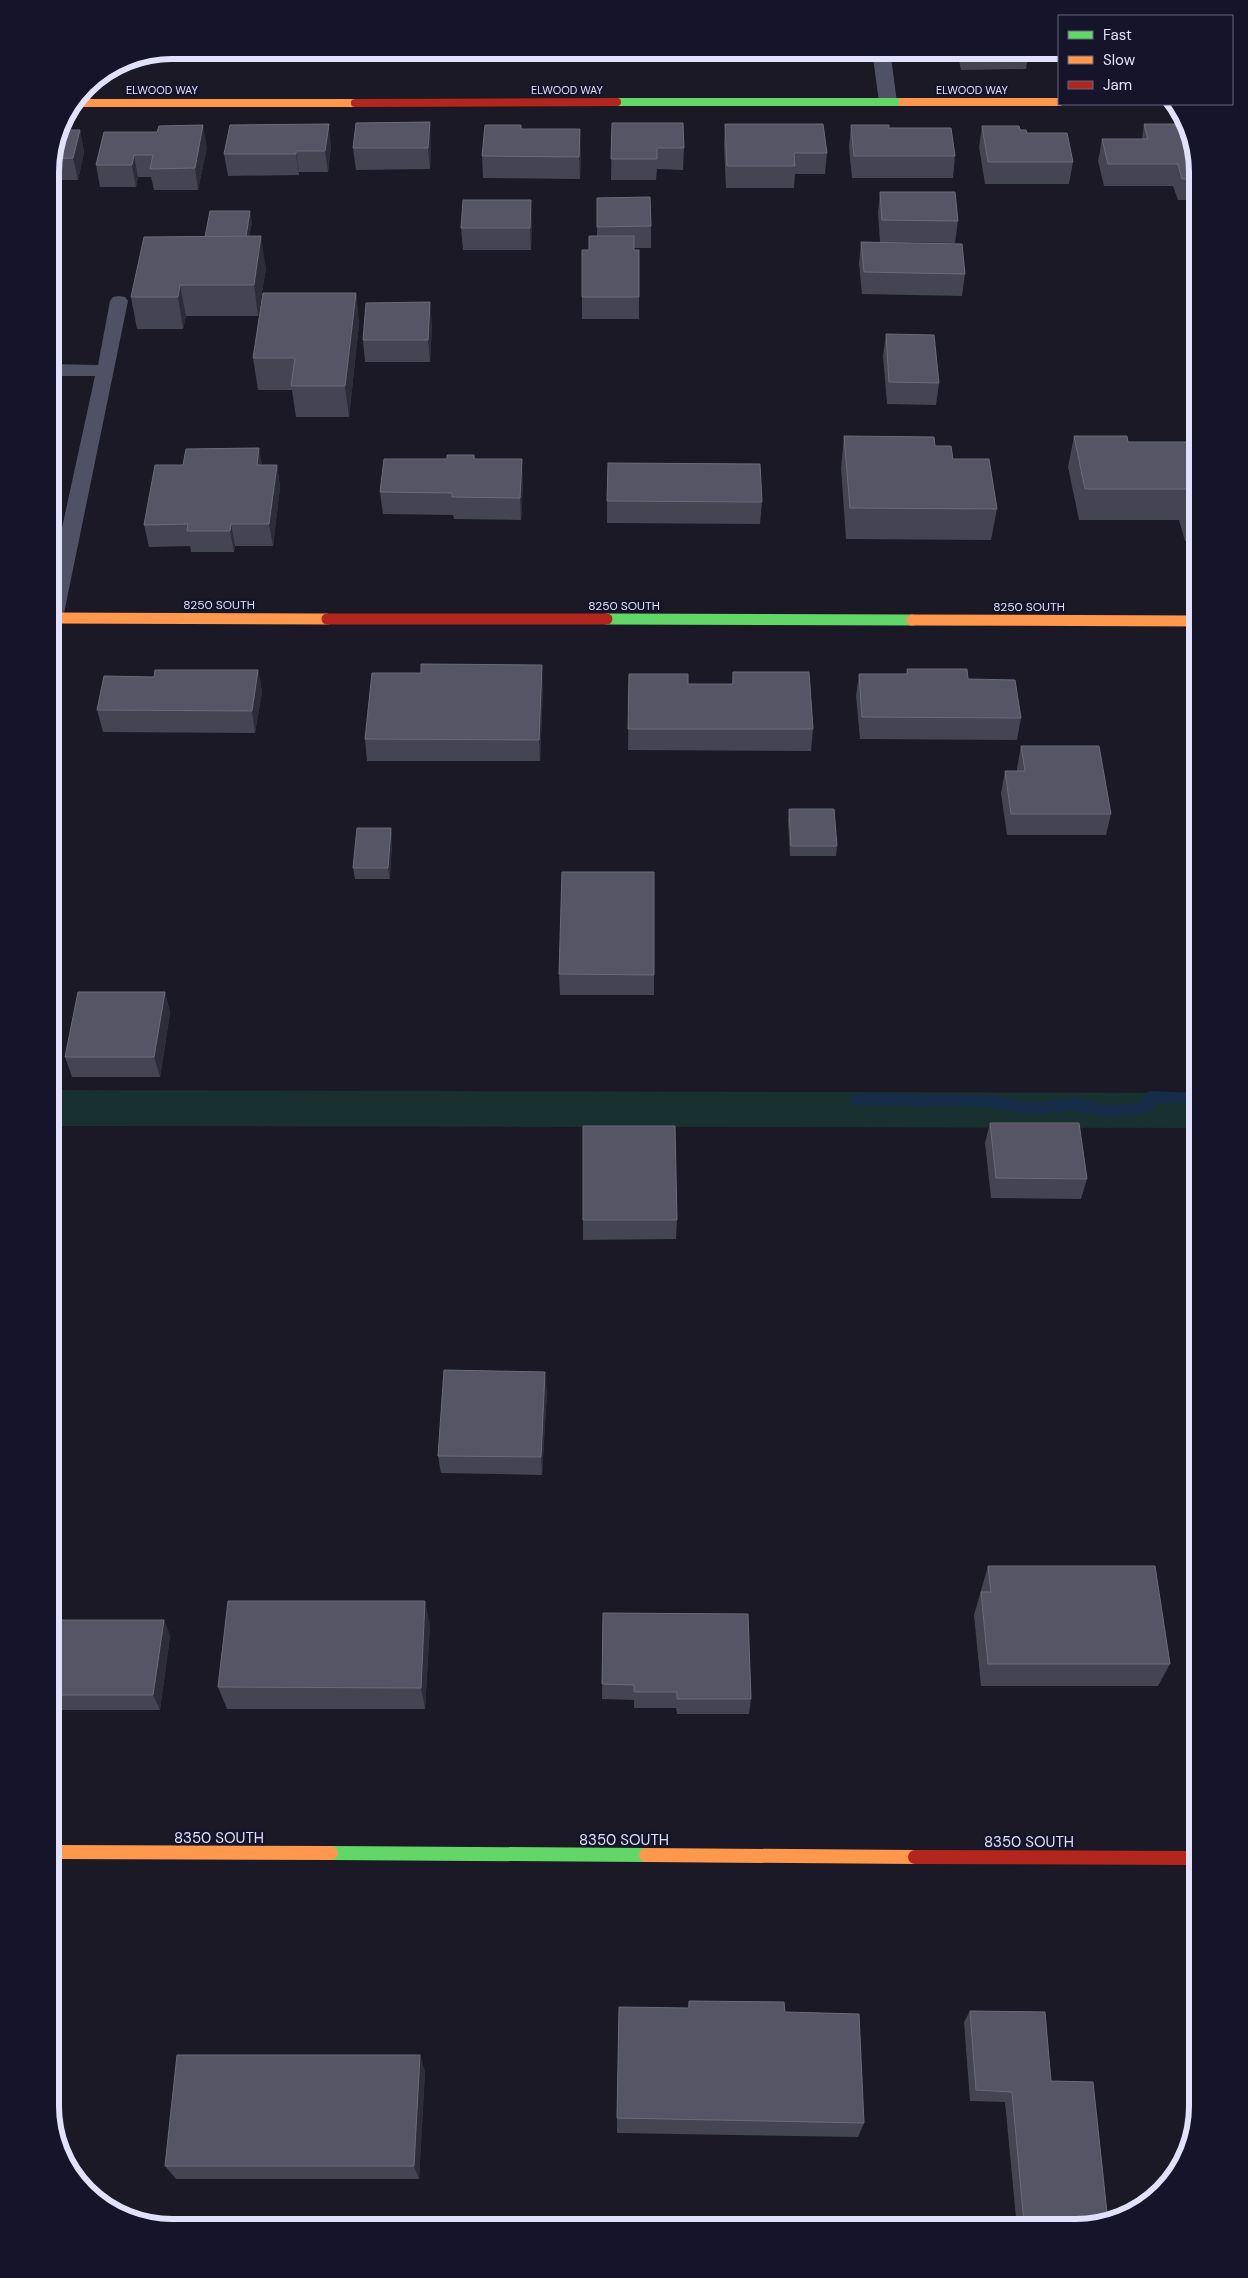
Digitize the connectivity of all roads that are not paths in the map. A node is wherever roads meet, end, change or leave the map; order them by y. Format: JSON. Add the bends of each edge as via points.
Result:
{"nodes":[{"id":1,"x":882,"y":59,"type":"edge"},
{"id":2,"x":888,"y":102,"type":"junction"},
{"id":3,"x":1058,"y":102,"type":"edge"},
{"id":4,"x":82,"y":103,"type":"edge"},
{"id":5,"x":119,"y":301,"type":"dead end"},
{"id":6,"x":59,"y":370,"type":"edge"},
{"id":7,"x":106,"y":370,"type":"junction"},
{"id":8,"x":59,"y":586,"type":"edge"},
{"id":9,"x":59,"y":618,"type":"edge"},
{"id":10,"x":1189,"y":621,"type":"edge"},
{"id":11,"x":59,"y":1852,"type":"edge"},
{"id":12,"x":1189,"y":1858,"type":"edge"}],
"edges":[{"from":1,"to":2,"type":"street"},
{"from":2,"to":3,"type":"street","name":"ELWOOD WAY"},
{"from":2,"to":4,"type":"street","name":"ELWOOD WAY"},
{"from":5,"to":7,"type":"lane"},
{"from":6,"to":7,"type":"lane"},
{"from":7,"to":8,"type":"lane"},
{"from":9,"to":10,"type":"street","name":"8250 SOUTH"},
{"from":11,"to":12,"type":"street","name":"8350 SOUTH"}]}
